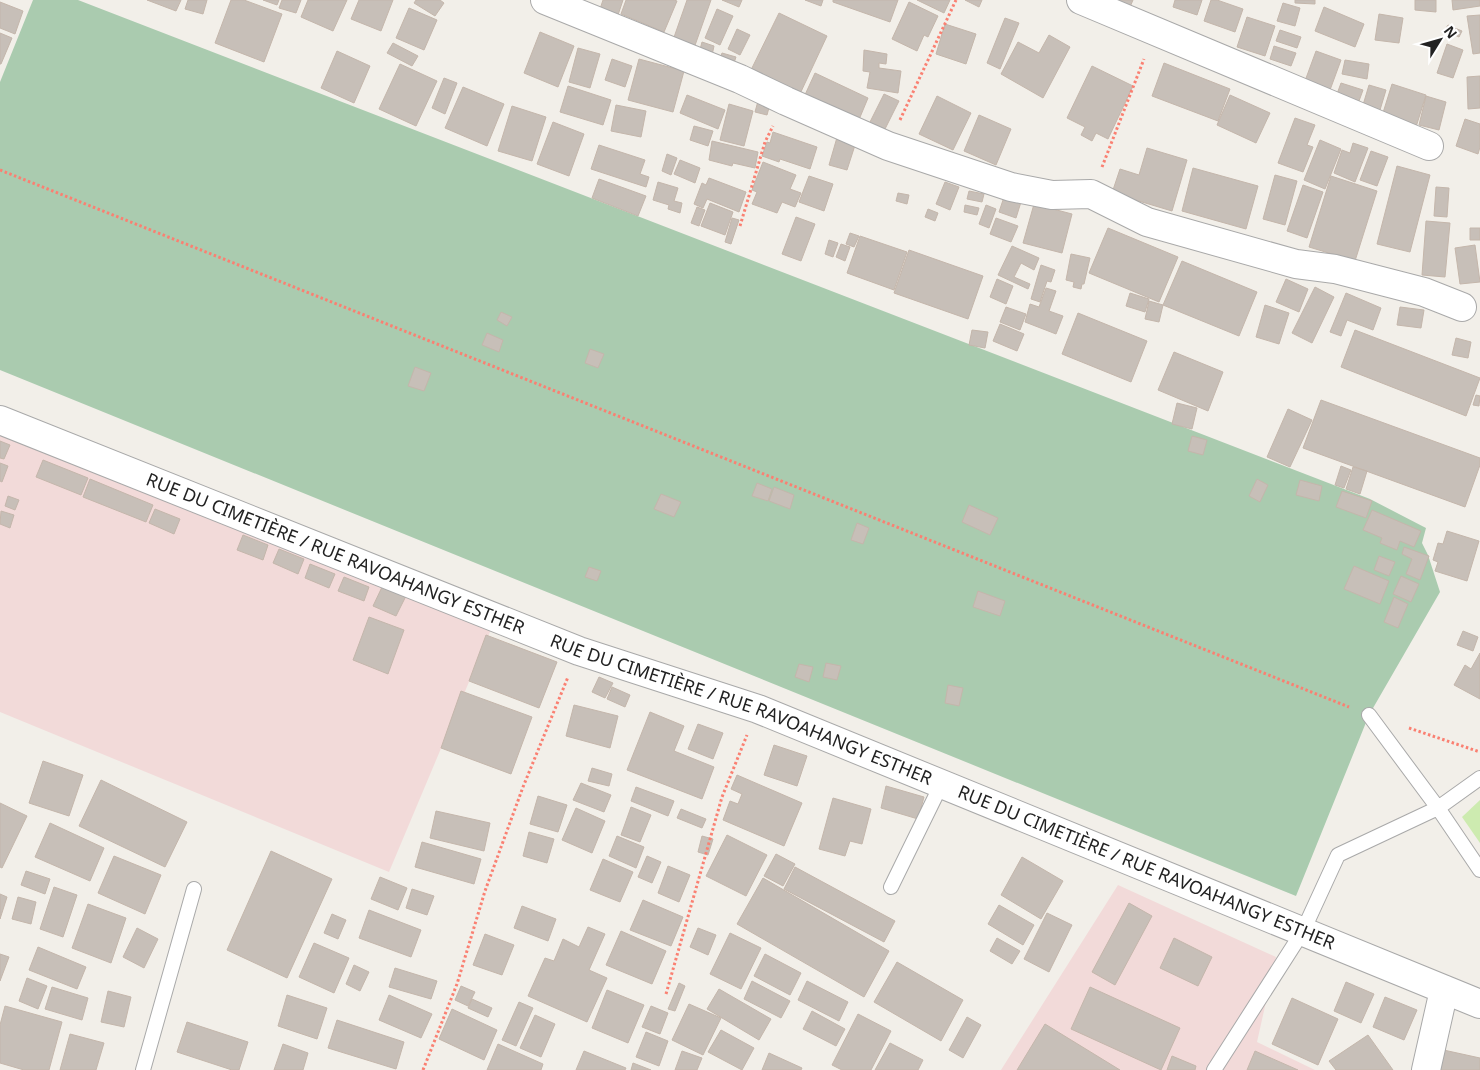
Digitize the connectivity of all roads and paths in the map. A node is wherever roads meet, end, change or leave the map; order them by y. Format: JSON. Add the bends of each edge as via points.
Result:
{"nodes":[{"id":1,"x":545,"y":0,"type":"edge"},
{"id":2,"x":956,"y":0,"type":"edge"},
{"id":3,"x":1081,"y":0,"type":"edge"},
{"id":4,"x":1161,"y":33,"type":"junction"},
{"id":5,"x":786,"y":102,"type":"junction"},
{"id":6,"x":888,"y":146,"type":"junction"},
{"id":7,"x":1428,"y":146,"type":"dead end"},
{"id":8,"x":0,"y":170,"type":"edge"},
{"id":9,"x":1092,"y":194,"type":"junction"},
{"id":10,"x":740,"y":226,"type":"dead end"},
{"id":11,"x":1462,"y":307,"type":"dead end"},
{"id":12,"x":0,"y":420,"type":"edge"},
{"id":13,"x":579,"y":650,"type":"junction"},
{"id":14,"x":758,"y":709,"type":"junction"},
{"id":15,"x":1369,"y":715,"type":"junction"},
{"id":16,"x":1480,"y":752,"type":"edge"},
{"id":17,"x":1480,"y":778,"type":"edge"},
{"id":18,"x":942,"y":783,"type":"junction"},
{"id":19,"x":1438,"y":808,"type":"junction"},
{"id":20,"x":1480,"y":870,"type":"edge"},
{"id":21,"x":891,"y":887,"type":"dead end"},
{"id":22,"x":194,"y":889,"type":"dead end"},
{"id":23,"x":1303,"y":931,"type":"junction"},
{"id":24,"x":1444,"y":990,"type":"junction"},
{"id":25,"x":666,"y":994,"type":"dead end"},
{"id":26,"x":1480,"y":1004,"type":"edge"},
{"id":27,"x":143,"y":1070,"type":"edge"},
{"id":28,"x":423,"y":1070,"type":"edge"},
{"id":29,"x":1214,"y":1070,"type":"edge"},
{"id":30,"x":1426,"y":1070,"type":"edge"}],
"edges":[{"from":1,"to":5,"type":"street","via":[[740,79]]},
{"from":2,"to":6,"type":"path"},
{"from":3,"to":4,"type":"street"},
{"from":4,"to":7,"type":"street"},
{"from":4,"to":9,"type":"path","via":[[1146,55]]},
{"from":5,"to":6,"type":"street"},
{"from":5,"to":10,"type":"path","via":[[765,142]]},
{"from":6,"to":9,"type":"street","via":[[1011,187],[1052,195]]},
{"from":8,"to":15,"type":"path"},
{"from":9,"to":11,"type":"street","via":[[1147,222],[1296,264],[1334,269],[1424,292]]},
{"from":12,"to":13,"type":"street","name":"RUE DU CIMETIÈRE / RUE RAVOAHANGY ESTHER"},
{"from":13,"to":14,"type":"street","name":"RUE DU CIMETIÈRE / RUE RAVOAHANGY ESTHER"},
{"from":13,"to":28,"type":"path","via":[[523,786],[456,984]]},
{"from":14,"to":18,"type":"street","name":"RUE DU CIMETIÈRE / RUE RAVOAHANGY ESTHER"},
{"from":14,"to":25,"type":"path","via":[[722,797]]},
{"from":15,"to":16,"type":"path"},
{"from":15,"to":19,"type":"lane"},
{"from":17,"to":19,"type":"lane"},
{"from":18,"to":21,"type":"lane"},
{"from":18,"to":23,"type":"street","name":"RUE DU CIMETIÈRE / RUE RAVOAHANGY ESTHER"},
{"from":19,"to":20,"type":"lane"},
{"from":19,"to":23,"type":"lane","via":[[1338,855]]},
{"from":22,"to":27,"type":"lane"},
{"from":23,"to":24,"type":"street","name":"RUE DU CIMETIÈRE / RUE RAVOAHANGY ESTHER"},
{"from":23,"to":29,"type":"lane"},
{"from":24,"to":26,"type":"street","name":"RUE DU CIMETIÈRE / RUE RAVOAHANGY ESTHER"},
{"from":24,"to":30,"type":"street"}]}
